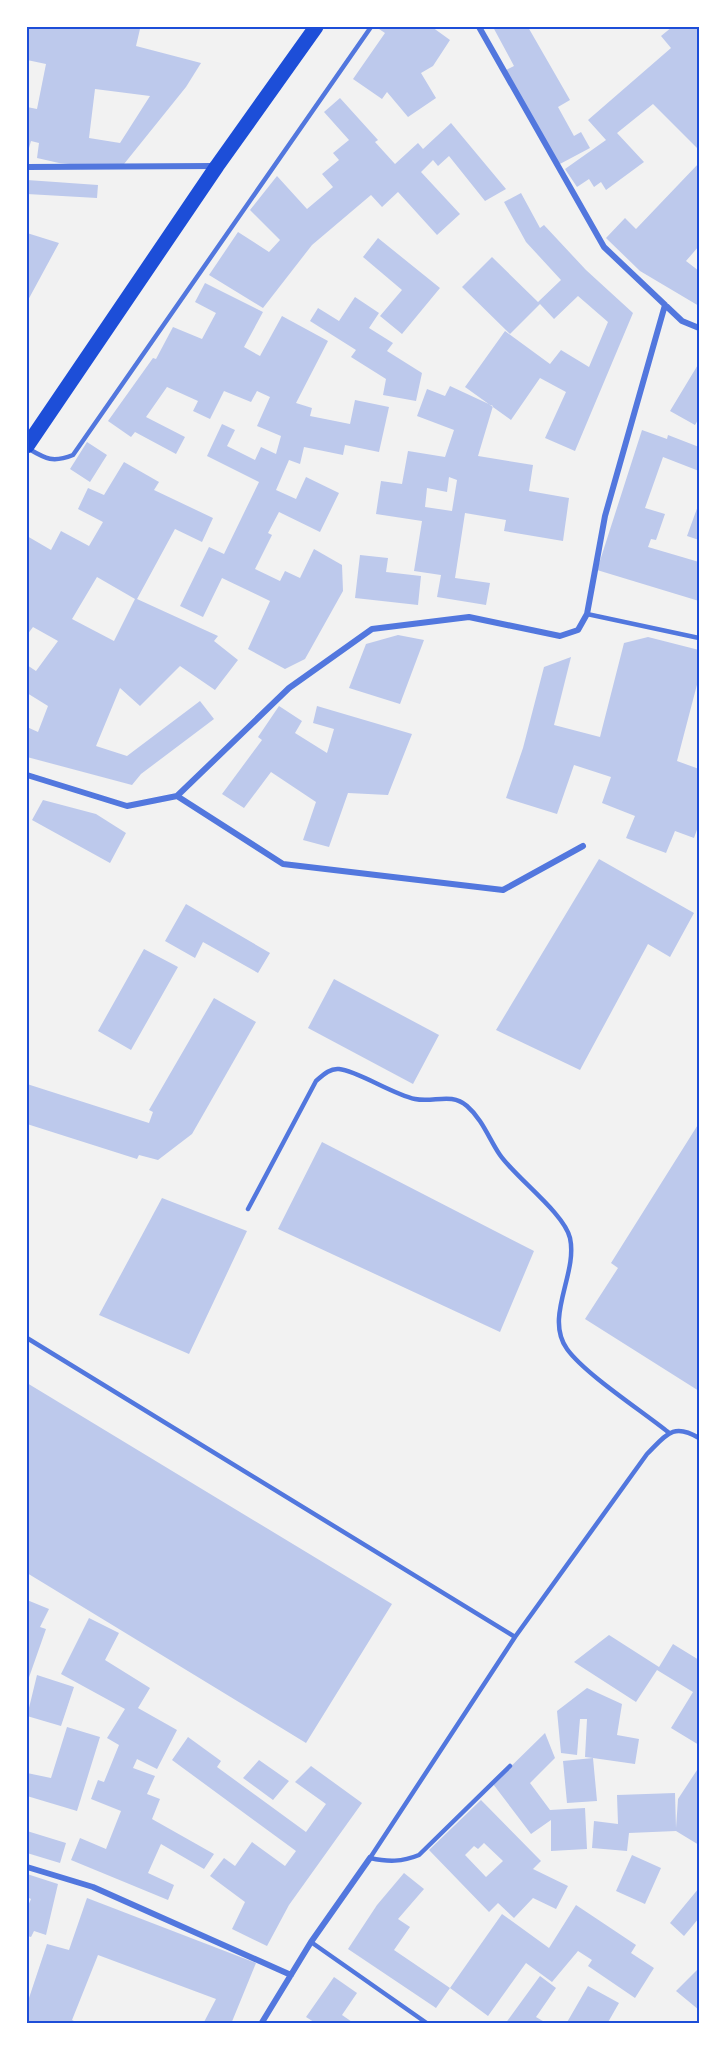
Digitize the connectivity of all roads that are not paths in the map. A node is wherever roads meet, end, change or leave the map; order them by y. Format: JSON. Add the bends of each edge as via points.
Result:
{"nodes":[{"id":1,"x":316,"y":27,"type":"edge"},
{"id":2,"x":371,"y":27,"type":"edge"},
{"id":3,"x":479,"y":27,"type":"edge"},
{"id":4,"x":217,"y":166,"type":"junction"},
{"id":5,"x":27,"y":167,"type":"edge"},
{"id":6,"x":665,"y":305,"type":"junction"},
{"id":7,"x":699,"y":328,"type":"edge"},
{"id":8,"x":27,"y":447,"type":"edge"},
{"id":9,"x":587,"y":614,"type":"junction"},
{"id":10,"x":699,"y":638,"type":"edge"},
{"id":11,"x":27,"y":775,"type":"edge"},
{"id":12,"x":177,"y":796,"type":"junction"},
{"id":13,"x":583,"y":846,"type":"dead end"},
{"id":14,"x":248,"y":1209,"type":"dead end"},
{"id":15,"x":27,"y":1338,"type":"edge"},
{"id":16,"x":668,"y":1432,"type":"junction"},
{"id":17,"x":699,"y":1438,"type":"edge"},
{"id":18,"x":515,"y":1636,"type":"junction"},
{"id":19,"x":510,"y":1766,"type":"dead end"},
{"id":20,"x":370,"y":1858,"type":"junction"},
{"id":21,"x":27,"y":1867,"type":"edge"},
{"id":22,"x":311,"y":1942,"type":"junction"},
{"id":23,"x":291,"y":1975,"type":"junction"},
{"id":24,"x":261,"y":2024,"type":"edge"},
{"id":25,"x":428,"y":2024,"type":"edge"}],
"edges":[{"from":1,"to":4,"type":"main road"},
{"from":2,"to":8,"type":"lane","via":[[73,455],[48,461]]},
{"from":3,"to":6,"type":"street","via":[[604,247]]},
{"from":4,"to":5,"type":"street"},
{"from":4,"to":8,"type":"main road"},
{"from":6,"to":7,"type":"street","via":[[682,321]]},
{"from":6,"to":9,"type":"street","via":[[605,516]]},
{"from":9,"to":10,"type":"lane"},
{"from":9,"to":12,"type":"street","via":[[578,630],[560,636],[469,617],[372,628],[289,688]]},
{"from":11,"to":12,"type":"street","via":[[126,806]]},
{"from":12,"to":13,"type":"street","via":[[283,864],[503,890]]},
{"from":14,"to":16,"type":"lane","via":[[316,1081],[330,1070],[340,1069],[418,1099],[452,1098],[472,1112],[491,1135],[499,1154],[570,1237],[570,1263],[558,1328],[567,1348]]},
{"from":15,"to":18,"type":"lane"},
{"from":16,"to":17,"type":"lane","via":[[685,1430]]},
{"from":16,"to":18,"type":"lane","via":[[647,1454]]},
{"from":18,"to":20,"type":"lane"},
{"from":19,"to":20,"type":"lane","via":[[419,1855],[387,1862]]},
{"from":20,"to":22,"type":"street"},
{"from":21,"to":23,"type":"street","via":[[93,1887]]},
{"from":22,"to":23,"type":"street"},
{"from":22,"to":25,"type":"lane"},
{"from":23,"to":24,"type":"street"}]}
